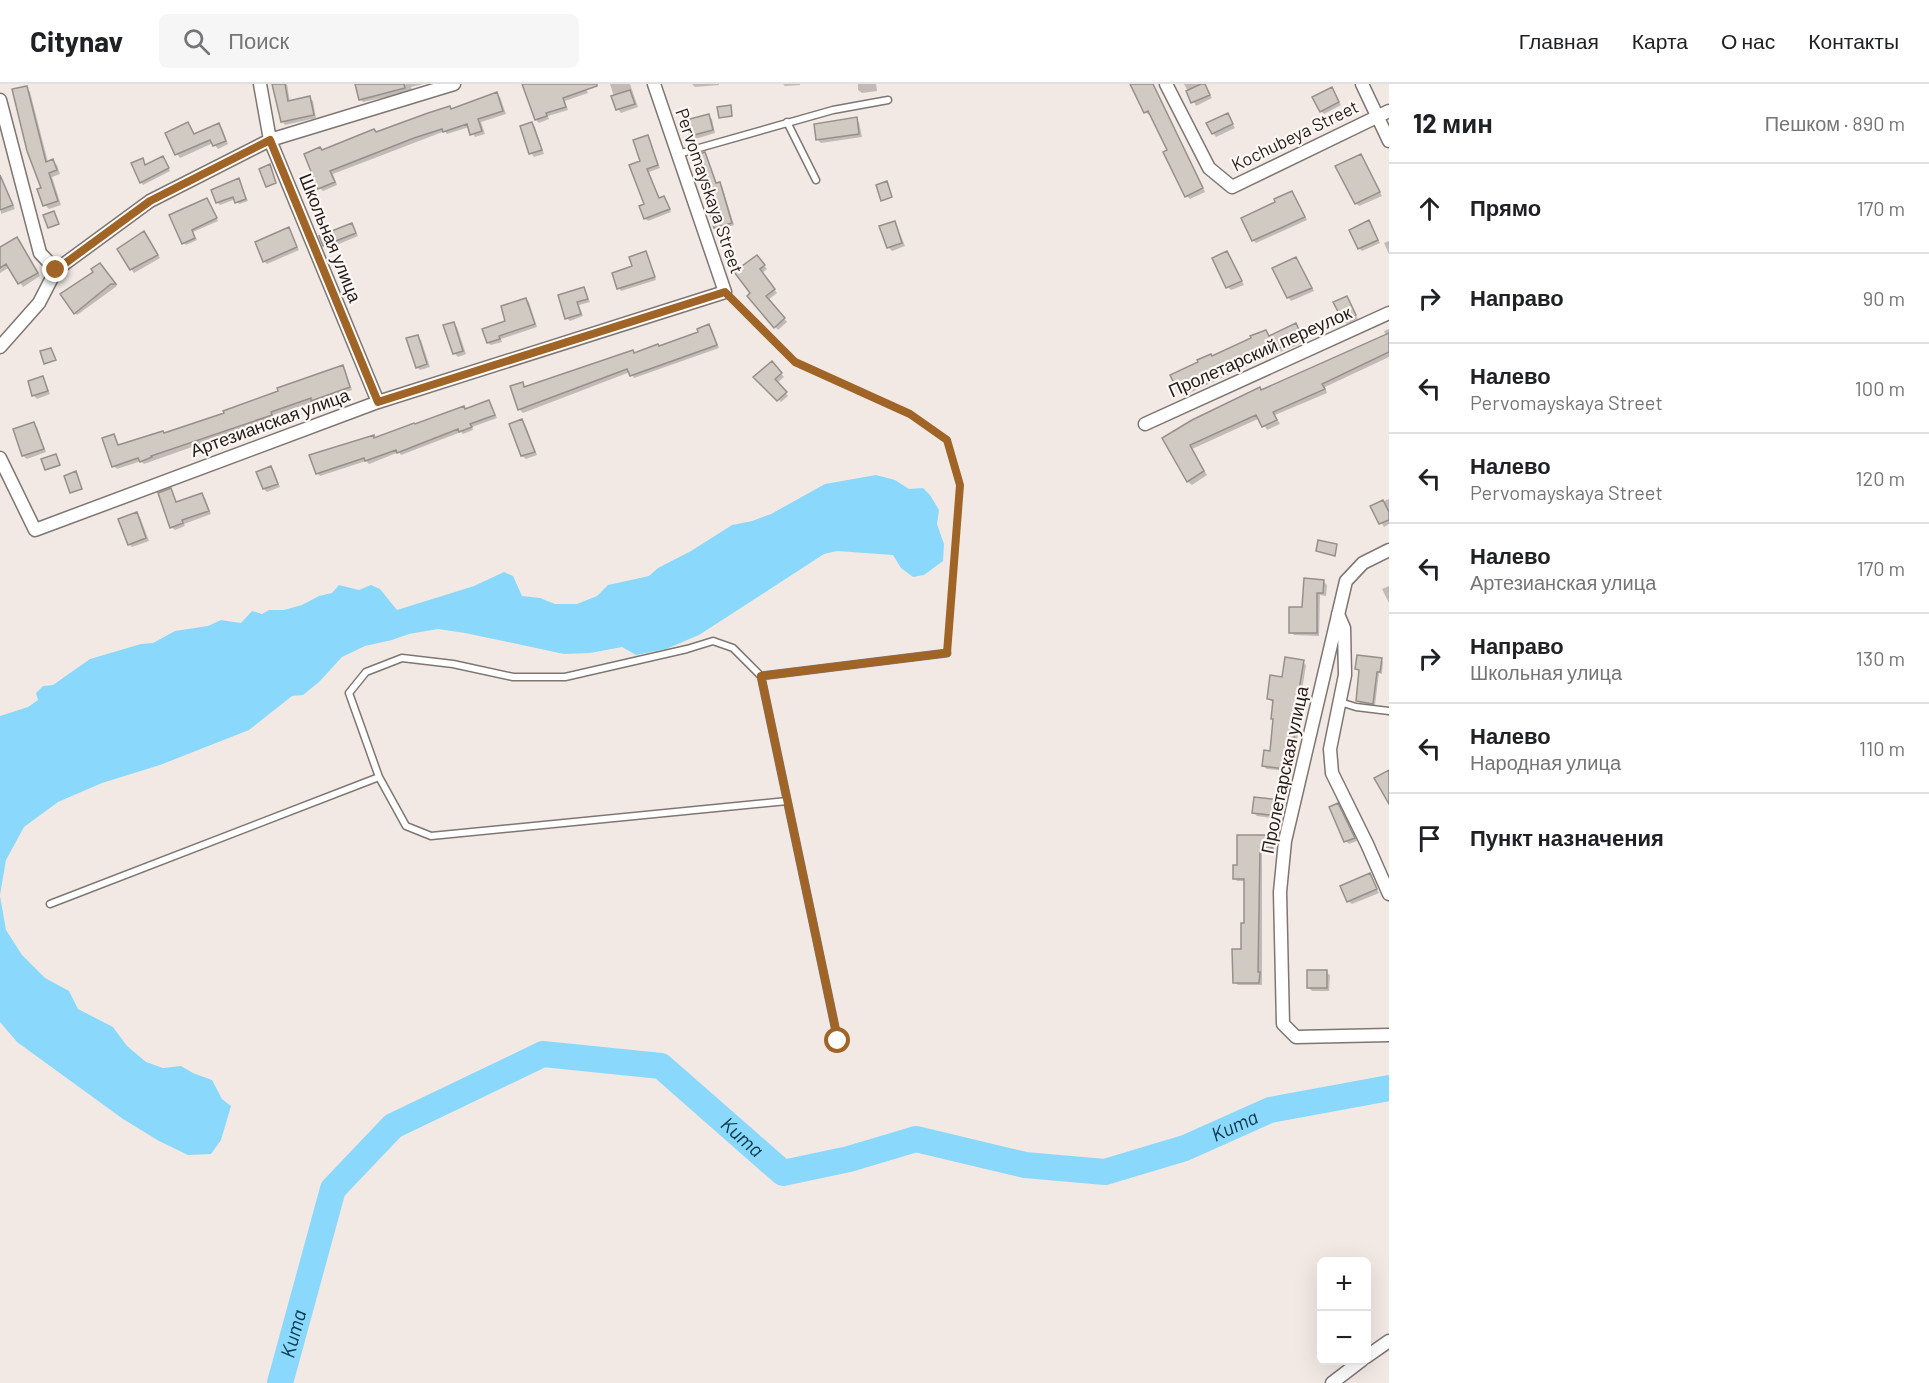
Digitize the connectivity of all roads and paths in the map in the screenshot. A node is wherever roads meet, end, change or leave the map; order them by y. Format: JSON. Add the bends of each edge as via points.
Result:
{"nodes":[{"id":1,"x":260,"y":84,"type":"edge"},
{"id":2,"x":453,"y":84,"type":"edge"},
{"id":3,"x":654,"y":84,"type":"edge"},
{"id":4,"x":1166,"y":84,"type":"edge"},
{"id":5,"x":1362,"y":84,"type":"edge"},
{"id":6,"x":0,"y":100,"type":"edge"},
{"id":7,"x":888,"y":100,"type":"dead end"},
{"id":8,"x":1389,"y":111,"type":"edge"},
{"id":9,"x":1377,"y":117,"type":"junction"},
{"id":10,"x":787,"y":122,"type":"junction"},
{"id":11,"x":270,"y":140,"type":"junction"},
{"id":12,"x":1389,"y":141,"type":"edge"},
{"id":13,"x":678,"y":154,"type":"junction"},
{"id":14,"x":816,"y":180,"type":"dead end"},
{"id":15,"x":56,"y":270,"type":"junction"},
{"id":16,"x":725,"y":292,"type":"junction"},
{"id":17,"x":1389,"y":313,"type":"edge"},
{"id":18,"x":0,"y":347,"type":"edge"},
{"id":19,"x":378,"y":402,"type":"junction"},
{"id":20,"x":1145,"y":424,"type":"dead end"},
{"id":21,"x":0,"y":458,"type":"edge"},
{"id":22,"x":1389,"y":550,"type":"edge"},
{"id":23,"x":1338,"y":614,"type":"junction"},
{"id":24,"x":947,"y":653,"type":"joint"},
{"id":25,"x":761,"y":676,"type":"junction"},
{"id":26,"x":1340,"y":702,"type":"junction"},
{"id":27,"x":1389,"y":711,"type":"edge"},
{"id":28,"x":379,"y":777,"type":"junction"},
{"id":29,"x":787,"y":801,"type":"junction"},
{"id":30,"x":1389,"y":894,"type":"edge"},
{"id":31,"x":50,"y":904,"type":"dead end"},
{"id":32,"x":1389,"y":1035,"type":"edge"},
{"id":33,"x":838,"y":1041,"type":"dead end"},
{"id":34,"x":1389,"y":1341,"type":"edge"},
{"id":35,"x":1371,"y":1354,"type":"edge"},
{"id":36,"x":1355,"y":1365,"type":"edge"},
{"id":37,"x":1332,"y":1383,"type":"edge"}],
"edges":[{"from":1,"to":11,"type":"street","name":"Школьная улица"},
{"from":2,"to":11,"type":"street"},
{"from":3,"to":13,"type":"street","name":"Pervomayskaya Street"},
{"from":4,"to":9,"type":"street","name":"Kochubeya Street","via":[[1209,168],[1232,187]]},
{"from":5,"to":9,"type":"street"},
{"from":6,"to":15,"type":"street","via":[[40,253]]},
{"from":7,"to":10,"type":"lane"},
{"from":8,"to":9,"type":"street","name":"Kochubeya Street"},
{"from":9,"to":12,"type":"street"},
{"from":10,"to":13,"type":"lane"},
{"from":10,"to":14,"type":"lane"},
{"from":11,"to":15,"type":"street","via":[[150,201]]},
{"from":11,"to":19,"type":"street","name":"Школьная улица"},
{"from":13,"to":16,"type":"street","name":"Pervomayskaya Street"},
{"from":15,"to":18,"type":"street","via":[[39,303]]},
{"from":16,"to":19,"type":"street","name":"Артезианская улица"},
{"from":16,"to":24,"type":"path","name":"Pervomayskaya Street","via":[[795,362],[910,414],[947,440],[960,485]]},
{"from":17,"to":20,"type":"street","name":"Пролетарский переулок"},
{"from":19,"to":21,"type":"street","name":"Артезианская улица","via":[[35,530]]},
{"from":22,"to":23,"type":"street","name":"Пролетарская улица","via":[[1363,563],[1346,581]]},
{"from":23,"to":26,"type":"street","via":[[1344,628],[1345,675]]},
{"from":23,"to":32,"type":"street","name":"Пролетарская улица","via":[[1285,841],[1280,892],[1283,1024],[1296,1037]]},
{"from":24,"to":25,"type":"lane"},
{"from":25,"to":28,"type":"lane","via":[[733,648],[713,641],[565,677],[513,677],[402,658],[366,672],[349,693]]},
{"from":25,"to":29,"type":"lane"},
{"from":26,"to":27,"type":"lane"},
{"from":26,"to":30,"type":"street","via":[[1330,749],[1332,773]]},
{"from":28,"to":29,"type":"lane","via":[[406,826],[432,836]]},
{"from":28,"to":31,"type":"lane"},
{"from":29,"to":33,"type":"lane"},
{"from":34,"to":35,"type":"street"},
{"from":36,"to":37,"type":"street"}]}
